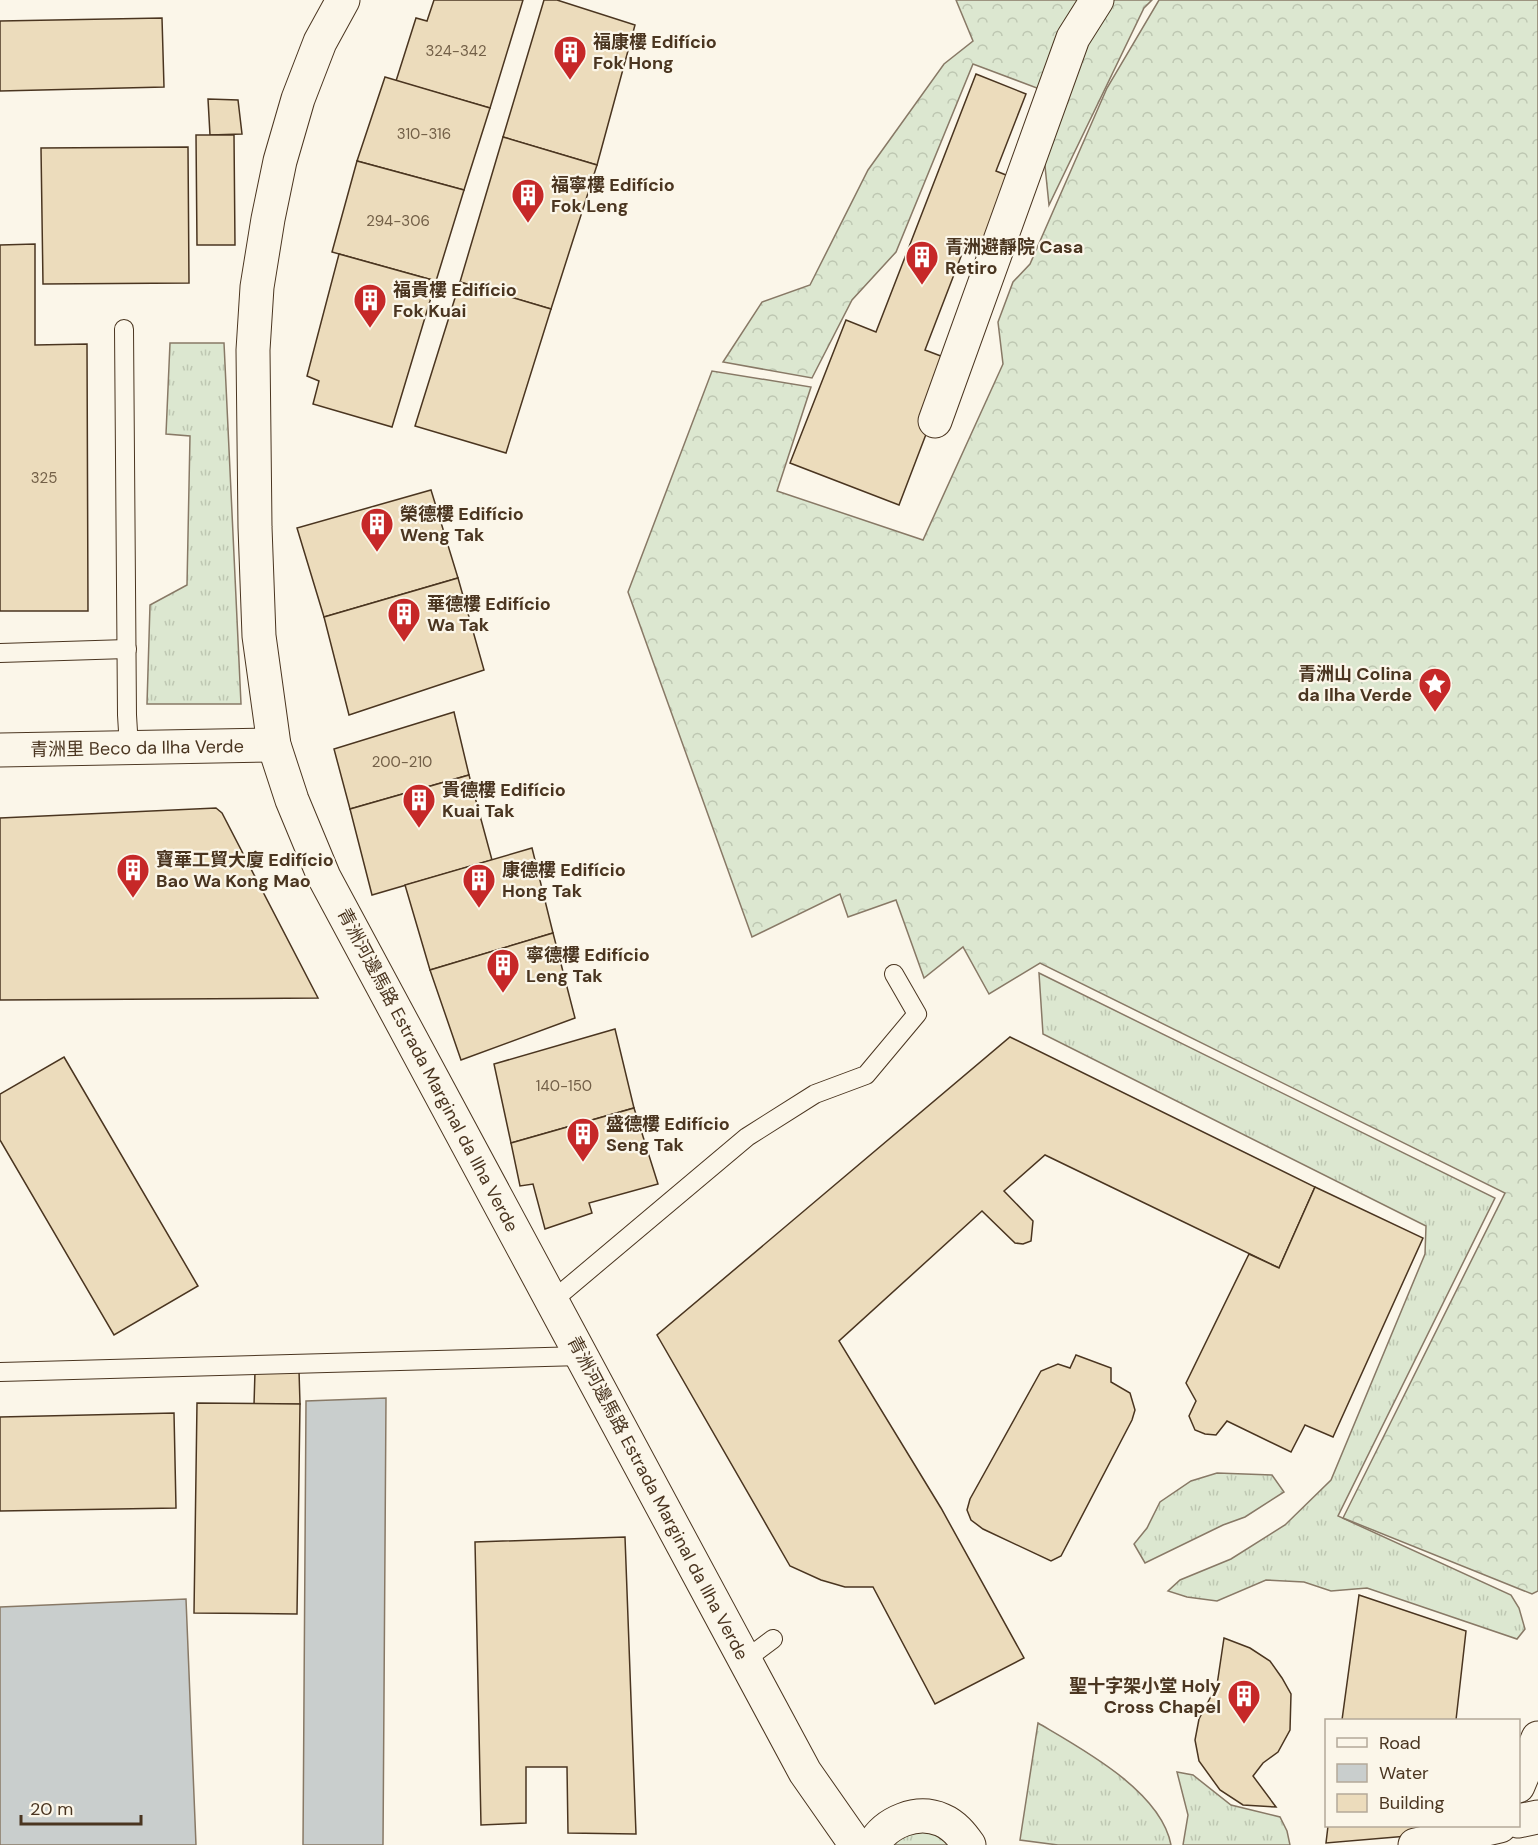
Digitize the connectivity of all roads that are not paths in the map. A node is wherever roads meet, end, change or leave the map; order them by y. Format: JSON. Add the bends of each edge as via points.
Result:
{"nodes":[{"id":1,"x":343,"y":0,"type":"edge"},
{"id":2,"x":1097,"y":0,"type":"edge"},
{"id":3,"x":124,"y":329,"type":"dead end"},
{"id":4,"x":935,"y":421,"type":"dead end"},
{"id":5,"x":127,"y":650,"type":"junction"},
{"id":6,"x":0,"y":653,"type":"edge"},
{"id":7,"x":274,"y":745,"type":"junction"},
{"id":8,"x":129,"y":748,"type":"junction"},
{"id":9,"x":0,"y":750,"type":"edge"},
{"id":10,"x":894,"y":974,"type":"dead end"},
{"id":11,"x":552,"y":1301,"type":"junction"},
{"id":12,"x":582,"y":1356,"type":"junction"},
{"id":13,"x":0,"y":1372,"type":"edge"},
{"id":14,"x":773,"y":1639,"type":"dead end"},
{"id":15,"x":745,"y":1660,"type":"junction"},
{"id":16,"x":1538,"y":1738,"type":"edge"},
{"id":17,"x":805,"y":1772,"type":"junction"},
{"id":18,"x":1520,"y":1781,"type":"edge"},
{"id":19,"x":1538,"y":1817,"type":"edge"},
{"id":20,"x":904,"y":1819,"type":"junction"},
{"id":21,"x":1520,"y":1821,"type":"edge"},
{"id":22,"x":1496,"y":1827,"type":"edge"},
{"id":23,"x":1500,"y":1827,"type":"edge"},
{"id":24,"x":968,"y":1840,"type":"edge"},
{"id":25,"x":856,"y":1845,"type":"edge"},
{"id":26,"x":873,"y":1845,"type":"edge"},
{"id":27,"x":1415,"y":1845,"type":"edge"},
{"id":28,"x":1482,"y":1845,"type":"edge"}],
"edges":[{"from":1,"to":7,"type":"main road","name":"青洲河邊馬路 Estrada Marginal da Ilha Verde","via":[[311,42],[248,288],[253,350],[259,636]]},
{"from":2,"to":4,"type":"main road","via":[[1073,38]]},
{"from":3,"to":5,"type":"lane"},
{"from":5,"to":6,"type":"lane"},
{"from":5,"to":8,"type":"lane"},
{"from":7,"to":8,"type":"main road","name":"青洲里 Beco da Ilha Verde"},
{"from":7,"to":11,"type":"main road","name":"青洲河邊馬路 Estrada Marginal da Ilha Verde","via":[[324,877]]},
{"from":8,"to":9,"type":"main road","name":"青洲里 Beco da Ilha Verde"},
{"from":10,"to":11,"type":"lane","via":[[916,1014],[866,1075],[815,1094],[747,1137]]},
{"from":11,"to":12,"type":"main road","name":"青洲河邊馬路 Estrada Marginal da Ilha Verde"},
{"from":12,"to":13,"type":"lane"},
{"from":12,"to":15,"type":"main road","name":"青洲河邊馬路 Estrada Marginal da Ilha Verde"},
{"from":14,"to":15,"type":"lane"},
{"from":15,"to":17,"type":"main road","name":"青洲河邊馬路 Estrada Marginal da Ilha Verde"},
{"from":16,"to":18,"type":"main road"},
{"from":17,"to":20,"type":"main road","name":"青洲河邊馬路 Estrada Marginal da Ilha Verde","via":[[832,1799],[867,1815]]},
{"from":17,"to":25,"type":"main road","name":"青洲河邊馬路 Estrada Marginal da Ilha Verde"},
{"from":19,"to":21,"type":"main road"},
{"from":20,"to":24,"type":"main road","name":"青洲河邊馬路 Estrada Marginal da Ilha Verde","via":[[923,1816],[942,1820]]},
{"from":20,"to":26,"type":"main road","via":[[887,1828]]},
{"from":22,"to":27,"type":"main road"},
{"from":23,"to":28,"type":"main road"}]}
